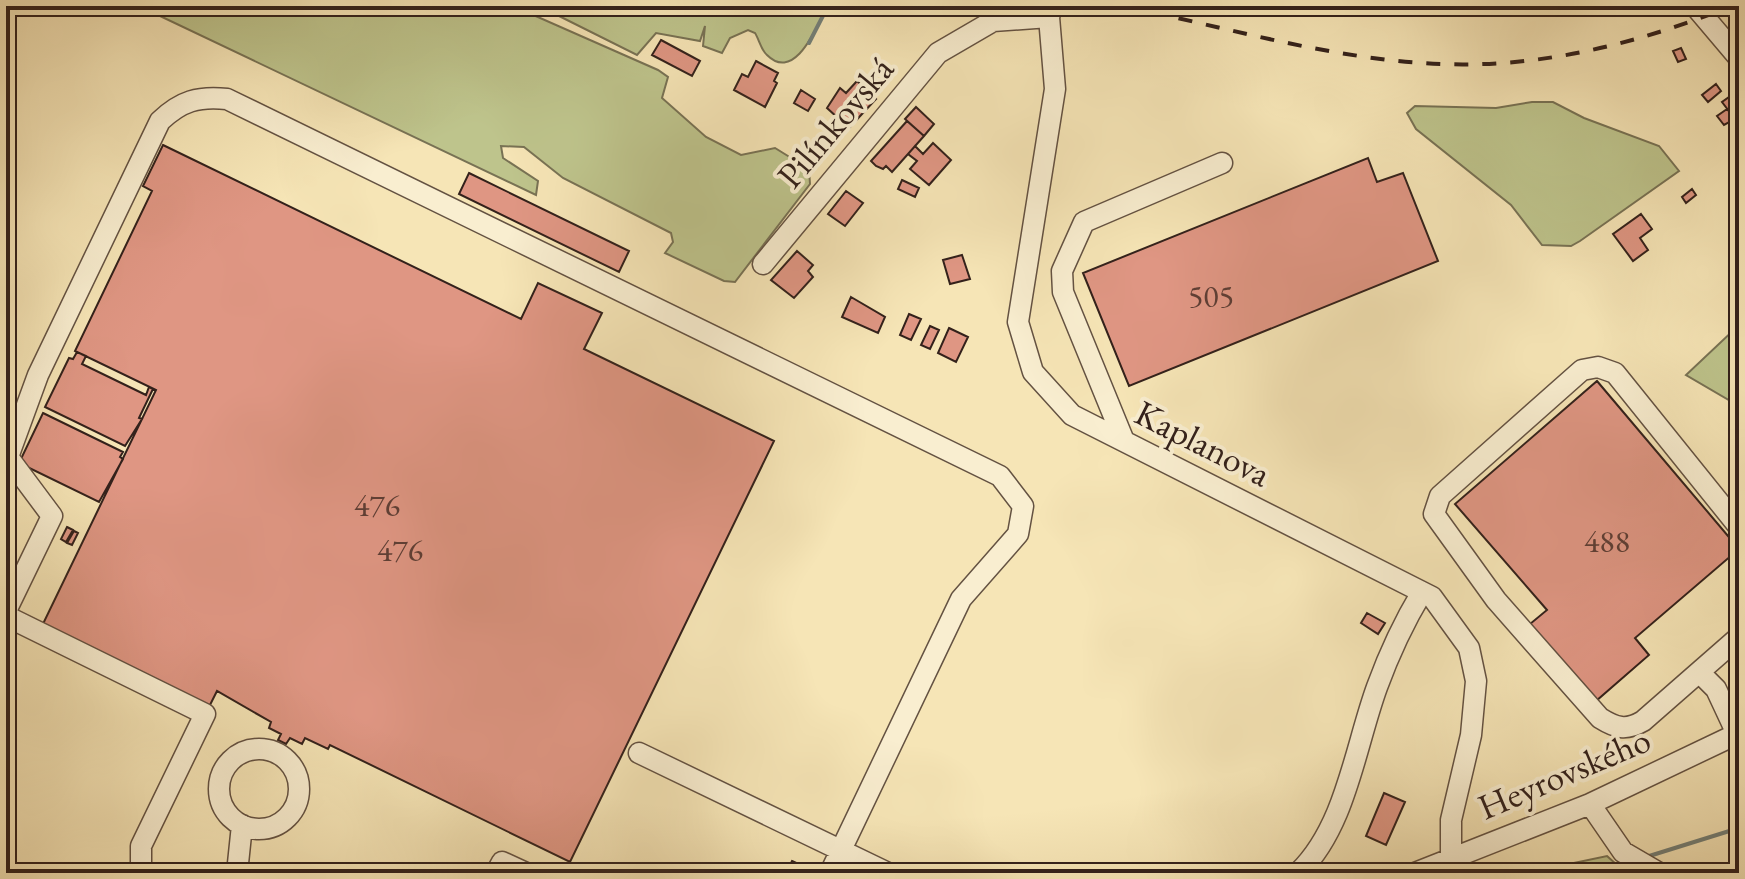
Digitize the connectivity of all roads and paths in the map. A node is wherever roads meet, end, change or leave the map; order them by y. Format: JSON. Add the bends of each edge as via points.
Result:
{"nodes":[{"id":1,"x":1695,"y":6,"type":"edge"},
{"id":2,"x":1050,"y":11,"type":"edge"},
{"id":3,"x":1739,"y":58,"type":"edge"},
{"id":4,"x":1222,"y":163,"type":"dead end"},
{"id":5,"x":763,"y":264,"type":"dead end"},
{"id":6,"x":1124,"y":441,"type":"junction"},
{"id":7,"x":1739,"y":527,"type":"edge"},
{"id":8,"x":1422,"y":592,"type":"junction"},
{"id":9,"x":6,"y":614,"type":"edge"},
{"id":10,"x":1739,"y":637,"type":"edge"},
{"id":11,"x":1699,"y":672,"type":"junction"},
{"id":12,"x":1738,"y":733,"type":"edge"},
{"id":13,"x":639,"y":753,"type":"dead end"},
{"id":14,"x":1590,"y":804,"type":"junction"},
{"id":15,"x":242,"y":825,"type":"dead end"},
{"id":16,"x":841,"y":850,"type":"junction"},
{"id":17,"x":1451,"y":856,"type":"junction"},
{"id":18,"x":499,"y":867,"type":"edge"},
{"id":19,"x":148,"y":873,"type":"edge"},
{"id":20,"x":237,"y":873,"type":"edge"},
{"id":21,"x":526,"y":873,"type":"edge"},
{"id":22,"x":830,"y":873,"type":"edge"},
{"id":23,"x":888,"y":873,"type":"edge"},
{"id":24,"x":1298,"y":873,"type":"edge"},
{"id":25,"x":1415,"y":873,"type":"edge"},
{"id":26,"x":1659,"y":873,"type":"edge"}],
"edges":[{"from":1,"to":3,"type":"street"},
{"from":2,"to":5,"type":"street","name":"Pilínkovská","via":[[993,21],[938,53]]},
{"from":2,"to":6,"type":"street","name":"Kaplanova","via":[[1055,89],[1018,322],[1033,372],[1072,415]]},
{"from":4,"to":6,"type":"street","via":[[1084,222],[1062,271],[1063,292]]},
{"from":6,"to":8,"type":"street","name":"Kaplanova"},
{"from":7,"to":11,"type":"street","via":[[1615,373],[1598,367],[1582,370],[1440,496],[1434,514],[1496,600],[1600,718],[1615,727],[1631,728]]},
{"from":8,"to":17,"type":"street","name":"Kaplanova","via":[[1432,597],[1469,648],[1476,681],[1471,735],[1451,820]]},
{"from":8,"to":24,"type":"street","via":[[1377,687],[1336,811],[1310,862]]},
{"from":9,"to":16,"type":"street","via":[[52,516],[8,457],[38,375],[160,121],[176,106],[201,97],[227,99],[1000,476],[1023,506],[1018,534],[961,599]]},
{"from":9,"to":19,"type":"street","via":[[205,714],[141,846],[141,867]]},
{"from":10,"to":11,"type":"street"},
{"from":11,"to":12,"type":"street","via":[[1716,689]]},
{"from":12,"to":14,"type":"street","name":"Heyrovského"},
{"from":13,"to":16,"type":"street"},
{"from":14,"to":17,"type":"street","name":"Heyrovského"},
{"from":14,"to":26,"type":"street","via":[[1623,852]]},
{"from":15,"to":20,"type":"street"},
{"from":16,"to":22,"type":"street"},
{"from":16,"to":23,"type":"street"},
{"from":17,"to":25,"type":"street","name":"Heyrovského"},
{"from":18,"to":21,"type":"street"}]}
